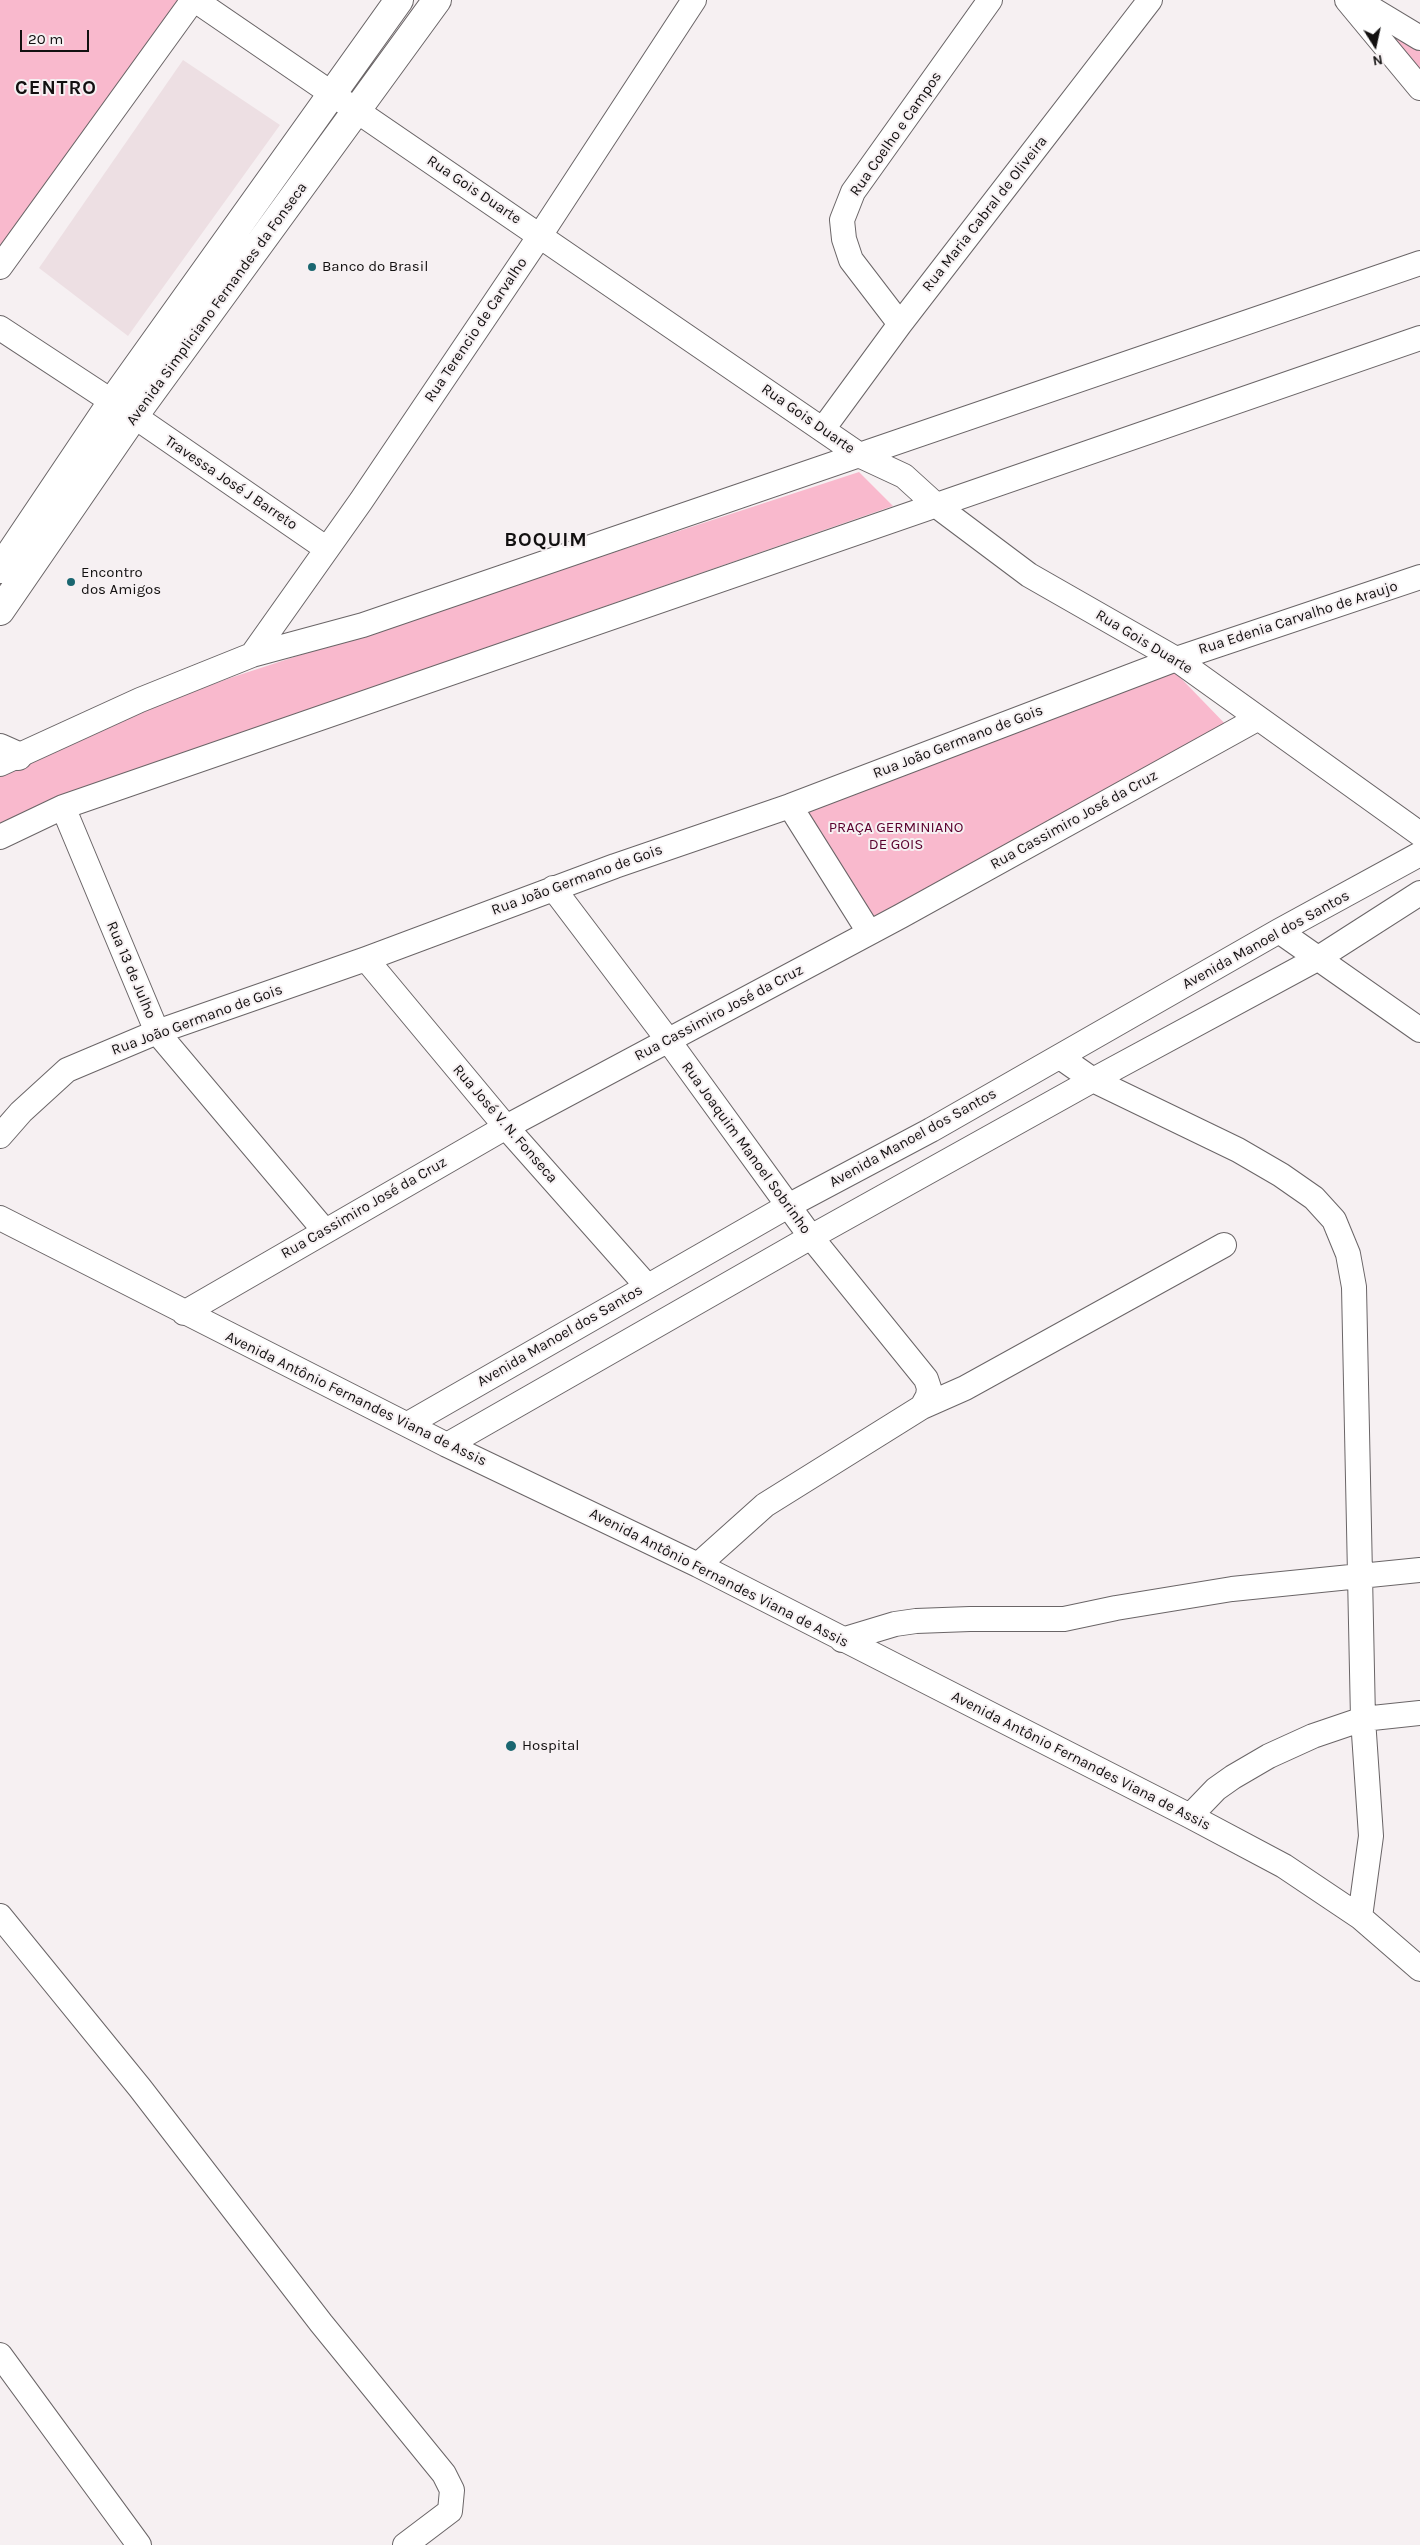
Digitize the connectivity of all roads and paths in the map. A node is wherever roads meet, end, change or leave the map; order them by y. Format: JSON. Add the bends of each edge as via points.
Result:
{"nodes":[{"id":1,"x":194,"y":0,"type":"edge"},
{"id":2,"x":399,"y":0,"type":"edge"},
{"id":3,"x":437,"y":0,"type":"edge"},
{"id":4,"x":694,"y":0,"type":"edge"},
{"id":5,"x":990,"y":0,"type":"edge"},
{"id":6,"x":1150,"y":0,"type":"edge"},
{"id":7,"x":1346,"y":0,"type":"edge"},
{"id":8,"x":1357,"y":0,"type":"edge"},
{"id":9,"x":1420,"y":38,"type":"edge"},
{"id":10,"x":1420,"y":88,"type":"edge"},
{"id":11,"x":331,"y":95,"type":"junction"},
{"id":12,"x":357,"y":112,"type":"junction"},
{"id":13,"x":540,"y":234,"type":"junction"},
{"id":14,"x":1420,"y":263,"type":"edge"},
{"id":15,"x":0,"y":267,"type":"edge"},
{"id":16,"x":900,"y":324,"type":"junction"},
{"id":17,"x":0,"y":328,"type":"edge"},
{"id":18,"x":1420,"y":338,"type":"edge"},
{"id":19,"x":123,"y":409,"type":"junction"},
{"id":20,"x":823,"y":429,"type":"junction"},
{"id":21,"x":861,"y":456,"type":"junction"},
{"id":22,"x":937,"y":506,"type":"junction"},
{"id":23,"x":327,"y":549,"type":"junction"},
{"id":24,"x":0,"y":569,"type":"edge"},
{"id":25,"x":1420,"y":577,"type":"edge"},
{"id":26,"x":0,"y":611,"type":"edge"},
{"id":27,"x":252,"y":655,"type":"junction"},
{"id":28,"x":1176,"y":659,"type":"junction"},
{"id":29,"x":1256,"y":719,"type":"junction"},
{"id":30,"x":6,"y":756,"type":"edge"},
{"id":31,"x":790,"y":806,"type":"junction"},
{"id":32,"x":63,"y":807,"type":"junction"},
{"id":33,"x":1420,"y":834,"type":"edge"},
{"id":34,"x":0,"y":837,"type":"edge"},
{"id":35,"x":1420,"y":854,"type":"edge"},
{"id":36,"x":553,"y":888,"type":"junction"},
{"id":37,"x":1420,"y":893,"type":"edge"},
{"id":38,"x":1279,"y":931,"type":"junction"},
{"id":39,"x":869,"y":932,"type":"junction"},
{"id":40,"x":366,"y":959,"type":"junction"},
{"id":41,"x":1317,"y":959,"type":"junction"},
{"id":42,"x":1420,"y":1030,"type":"edge"},
{"id":43,"x":156,"y":1032,"type":"junction"},
{"id":44,"x":668,"y":1040,"type":"junction"},
{"id":45,"x":1060,"y":1057,"type":"junction"},
{"id":46,"x":1093,"y":1080,"type":"junction"},
{"id":47,"x":506,"y":1127,"type":"junction"},
{"id":48,"x":0,"y":1136,"type":"edge"},
{"id":49,"x":788,"y":1206,"type":"junction"},
{"id":50,"x":0,"y":1218,"type":"edge"},
{"id":51,"x":324,"y":1230,"type":"junction"},
{"id":52,"x":811,"y":1237,"type":"junction"},
{"id":53,"x":1224,"y":1245,"type":"dead end"},
{"id":54,"x":647,"y":1286,"type":"junction"},
{"id":55,"x":184,"y":1313,"type":"junction"},
{"id":56,"x":922,"y":1407,"type":"junction"},
{"id":57,"x":408,"y":1424,"type":"junction"},
{"id":58,"x":447,"y":1446,"type":"junction"},
{"id":59,"x":698,"y":1565,"type":"junction"},
{"id":60,"x":1420,"y":1570,"type":"edge"},
{"id":61,"x":1362,"y":1576,"type":"junction"},
{"id":62,"x":842,"y":1640,"type":"junction"},
{"id":63,"x":1420,"y":1714,"type":"edge"},
{"id":64,"x":1363,"y":1719,"type":"junction"},
{"id":65,"x":1190,"y":1816,"type":"junction"},
{"id":66,"x":0,"y":1916,"type":"edge"},
{"id":67,"x":1360,"y":1917,"type":"junction"},
{"id":68,"x":1420,"y":1969,"type":"edge"},
{"id":69,"x":0,"y":2355,"type":"edge"},
{"id":70,"x":139,"y":2545,"type":"edge"},
{"id":71,"x":405,"y":2545,"type":"edge"}],
"edges":[{"from":1,"to":11,"type":"street","name":"Rua Gois Duarte"},
{"from":1,"to":15,"type":"street"},
{"from":2,"to":11,"type":"main road","name":"Avenida Simpliciano Fernandes da Fonseca"},
{"from":3,"to":12,"type":"main road","name":"Avenida Simpliciano Fernandes da Fonseca"},
{"from":4,"to":13,"type":"street","name":"Rua Terencio de Carvalho"},
{"from":5,"to":16,"type":"street","name":"Rua Coelho e Campos","via":[[858,185],[842,220],[844,239],[852,260]]},
{"from":6,"to":16,"type":"street","name":"Rua Maria Cabral de Oliveira"},
{"from":7,"to":10,"type":"street"},
{"from":8,"to":9,"type":"street"},
{"from":11,"to":12,"type":"street","name":"Rua Gois Duarte"},
{"from":11,"to":19,"type":"main road","name":"Avenida Simpliciano Fernandes da Fonseca"},
{"from":12,"to":13,"type":"street","name":"Rua Gois Duarte"},
{"from":12,"to":19,"type":"main road","name":"Avenida Simpliciano Fernandes da Fonseca"},
{"from":13,"to":20,"type":"street","name":"Rua Gois Duarte"},
{"from":13,"to":23,"type":"street","name":"Rua Terencio de Carvalho"},
{"from":14,"to":21,"type":"street"},
{"from":16,"to":20,"type":"street","name":"Rua Maria Cabral de Oliveira"},
{"from":17,"to":19,"type":"street","name":"Travessa José J Barreto"},
{"from":18,"to":22,"type":"street"},
{"from":19,"to":23,"type":"street","name":"Travessa José J Barreto"},
{"from":19,"to":24,"type":"main road","name":"Avenida Simpliciano Fernandes da Fonseca"},
{"from":19,"to":26,"type":"main road","name":"Avenida Simpliciano Fernandes da Fonseca"},
{"from":20,"to":21,"type":"street","name":"Rua Gois Duarte"},
{"from":21,"to":22,"type":"street","name":"Rua Gois Duarte","via":[[904,476]]},
{"from":21,"to":27,"type":"street","via":[[363,625]]},
{"from":22,"to":28,"type":"street","name":"Rua Gois Duarte","via":[[1029,575]]},
{"from":22,"to":32,"type":"street"},
{"from":23,"to":27,"type":"street","name":"Rua Terencio de Carvalho"},
{"from":25,"to":28,"type":"street","name":"Rua Edenia Carvalho de Araujo"},
{"from":27,"to":30,"type":"street"},
{"from":28,"to":29,"type":"street","name":"Rua Gois Duarte"},
{"from":28,"to":31,"type":"street","name":"Rua João Germano de Gois"},
{"from":29,"to":33,"type":"street","name":"Rua Gois Duarte"},
{"from":29,"to":39,"type":"street","name":"Rua Cassimiro José da Cruz"},
{"from":31,"to":36,"type":"street","name":"Rua João Germano de Gois"},
{"from":31,"to":39,"type":"street"},
{"from":32,"to":34,"type":"street"},
{"from":32,"to":43,"type":"street","name":"Rua 13 de Julho"},
{"from":35,"to":38,"type":"street","name":"Avenida Manoel dos Santos"},
{"from":36,"to":40,"type":"street","name":"Rua João Germano de Gois"},
{"from":36,"to":44,"type":"street","name":"Rua Joaquim Manoel Sobrinho"},
{"from":37,"to":41,"type":"street"},
{"from":38,"to":41,"type":"street"},
{"from":38,"to":45,"type":"street","name":"Avenida Manoel dos Santos"},
{"from":39,"to":44,"type":"street","name":"Rua Cassimiro José da Cruz"},
{"from":40,"to":43,"type":"street","name":"Rua João Germano de Gois"},
{"from":40,"to":47,"type":"street","name":"Rua José V. N. Fonseca"},
{"from":41,"to":42,"type":"street"},
{"from":41,"to":46,"type":"street"},
{"from":43,"to":48,"type":"street","name":"Rua João Germano de Gois","via":[[67,1070]]},
{"from":43,"to":51,"type":"street","name":"Rua 13 de Julho"},
{"from":44,"to":47,"type":"street","name":"Rua Cassimiro José da Cruz"},
{"from":44,"to":49,"type":"street","name":"Rua Joaquim Manoel Sobrinho"},
{"from":45,"to":46,"type":"street"},
{"from":45,"to":49,"type":"street","name":"Avenida Manoel dos Santos"},
{"from":46,"to":52,"type":"street"},
{"from":46,"to":61,"type":"street","via":[[1238,1150],[1314,1198],[1334,1220],[1348,1254],[1354,1287]]},
{"from":47,"to":51,"type":"street","name":"Rua Cassimiro José da Cruz"},
{"from":47,"to":54,"type":"street","name":"Rua José V. N. Fonseca"},
{"from":49,"to":52,"type":"street","name":"Rua Joaquim Manoel Sobrinho"},
{"from":49,"to":54,"type":"street","name":"Avenida Manoel dos Santos"},
{"from":50,"to":55,"type":"street","name":"Avenida Antônio Fernandes Viana de Assis"},
{"from":51,"to":55,"type":"street","name":"Rua Cassimiro José da Cruz"},
{"from":52,"to":56,"type":"street","name":"Rua Joaquim Manoel Sobrinho","via":[[926,1379],[928,1396]]},
{"from":52,"to":58,"type":"street"},
{"from":53,"to":56,"type":"street","via":[[965,1388]]},
{"from":54,"to":57,"type":"street","name":"Avenida Manoel dos Santos"},
{"from":55,"to":57,"type":"street","name":"Avenida Antônio Fernandes Viana de Assis"},
{"from":56,"to":59,"type":"street","via":[[765,1505]]},
{"from":57,"to":58,"type":"street","name":"Avenida Antônio Fernandes Viana de Assis"},
{"from":58,"to":59,"type":"street","name":"Avenida Antônio Fernandes Viana de Assis"},
{"from":59,"to":62,"type":"street","name":"Avenida Antônio Fernandes Viana de Assis"},
{"from":60,"to":61,"type":"street"},
{"from":61,"to":62,"type":"street","via":[[1232,1588],[1064,1619],[916,1621]]},
{"from":61,"to":64,"type":"street"},
{"from":62,"to":65,"type":"street","name":"Avenida Antônio Fernandes Viana de Assis"},
{"from":63,"to":64,"type":"street"},
{"from":64,"to":65,"type":"street","via":[[1269,1756],[1216,1790]]},
{"from":64,"to":67,"type":"street","via":[[1371,1836]]},
{"from":65,"to":67,"type":"street","name":"Avenida Antônio Fernandes Viana de Assis","via":[[1284,1866]]},
{"from":66,"to":71,"type":"street","via":[[444,2474],[452,2490],[450,2511]]},
{"from":67,"to":68,"type":"street","name":"Avenida Antônio Fernandes Viana de Assis"},
{"from":69,"to":70,"type":"street"}]}
